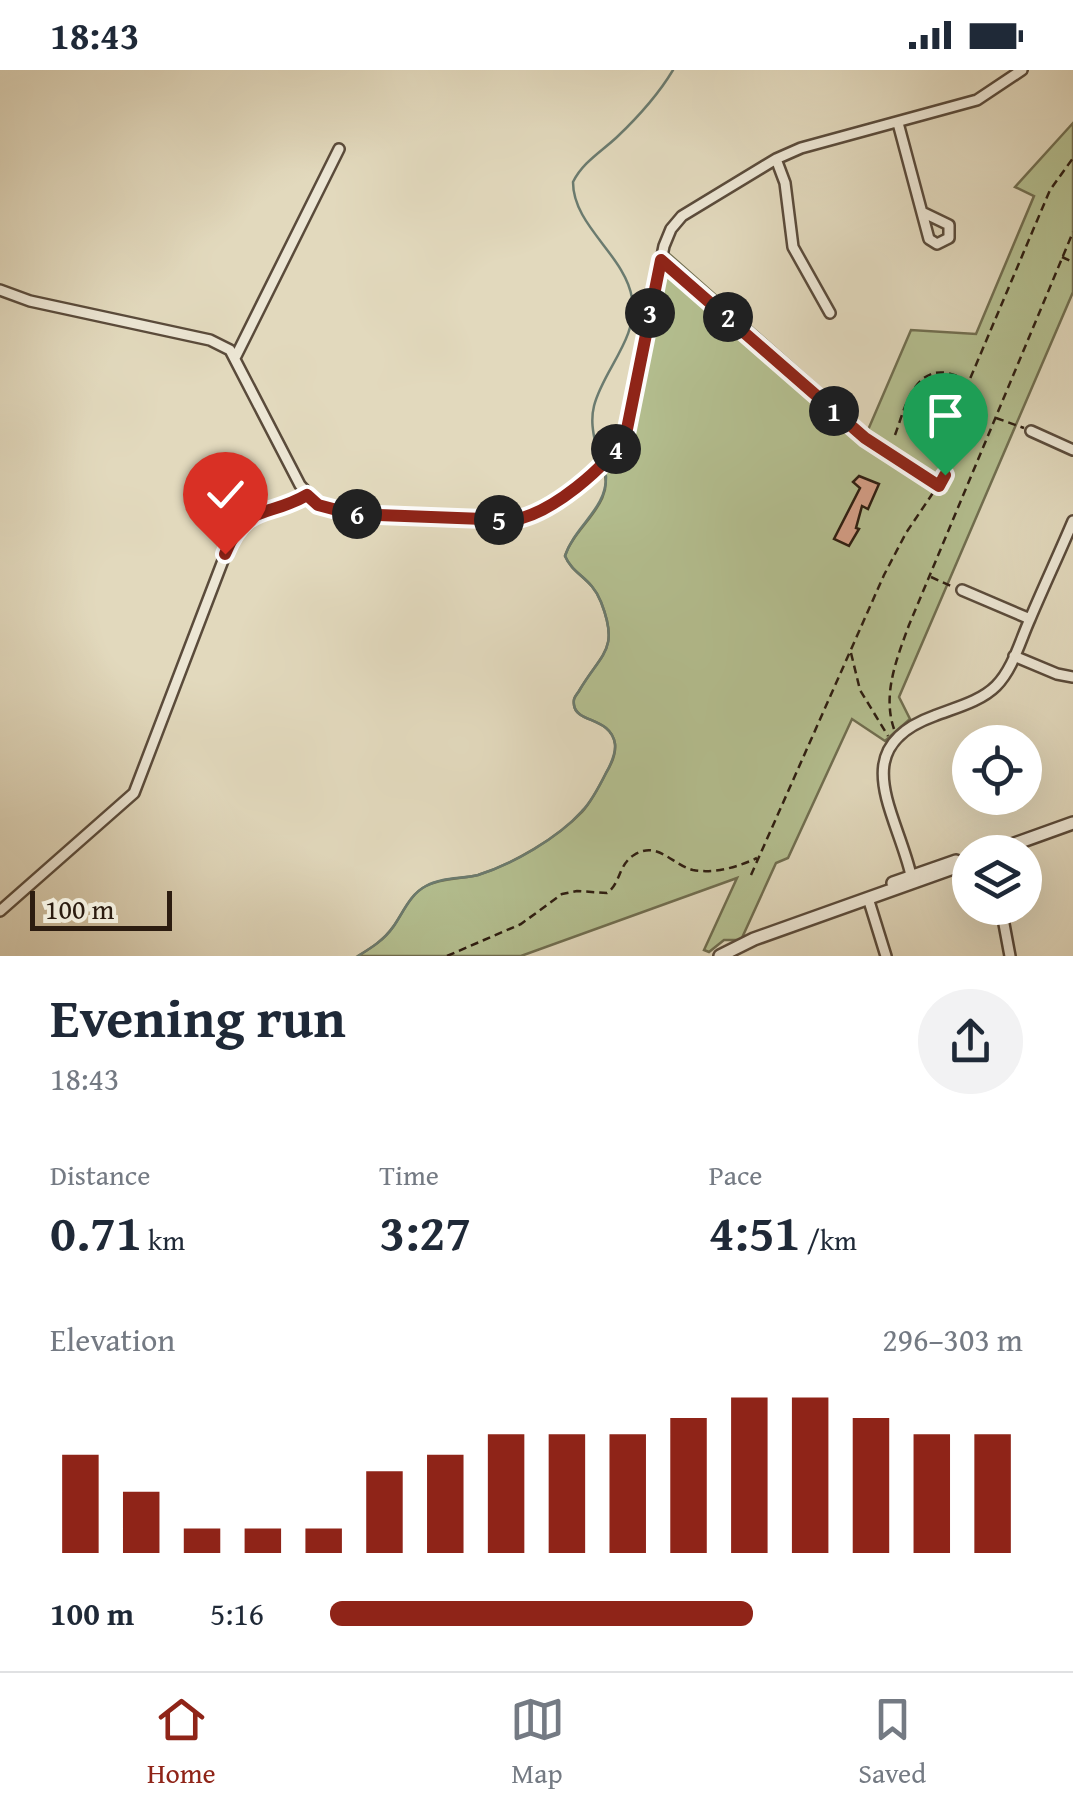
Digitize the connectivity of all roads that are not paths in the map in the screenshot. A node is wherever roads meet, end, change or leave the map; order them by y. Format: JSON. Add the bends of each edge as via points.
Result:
{"nodes":[{"id":1,"x":1022,"y":70,"type":"edge"},
{"id":2,"x":898,"y":122,"type":"junction"},
{"id":3,"x":339,"y":150,"type":"dead end"},
{"id":4,"x":776,"y":160,"type":"junction"},
{"id":5,"x":922,"y":212,"type":"dead end"},
{"id":6,"x":0,"y":290,"type":"edge"},
{"id":7,"x":830,"y":312,"type":"dead end"},
{"id":8,"x":236,"y":356,"type":"junction"},
{"id":9,"x":1030,"y":431,"type":"road end"},
{"id":10,"x":1073,"y":450,"type":"edge"},
{"id":11,"x":307,"y":495,"type":"junction"},
{"id":12,"x":1073,"y":521,"type":"edge"},
{"id":13,"x":962,"y":590,"type":"road end"},
{"id":14,"x":1030,"y":619,"type":"junction"},
{"id":15,"x":1014,"y":656,"type":"junction"},
{"id":16,"x":1073,"y":676,"type":"edge"},
{"id":17,"x":1073,"y":823,"type":"edge"},
{"id":18,"x":1039,"y":835,"type":"edge"},
{"id":19,"x":952,"y":865,"type":"edge"},
{"id":20,"x":917,"y":876,"type":"junction"},
{"id":21,"x":868,"y":898,"type":"junction"},
{"id":22,"x":0,"y":912,"type":"edge"},
{"id":23,"x":1004,"y":925,"type":"edge"},
{"id":24,"x":754,"y":939,"type":"junction"},
{"id":25,"x":710,"y":956,"type":"edge"},
{"id":26,"x":720,"y":956,"type":"edge"},
{"id":27,"x":886,"y":956,"type":"edge"},
{"id":28,"x":1010,"y":956,"type":"edge"}],
"edges":[{"from":1,"to":2,"type":"street","via":[[977,100]]},
{"from":2,"to":4,"type":"street"},
{"from":2,"to":5,"type":"street"},
{"from":3,"to":8,"type":"street"},
{"from":4,"to":7,"type":"street","via":[[794,247]]},
{"from":4,"to":11,"type":"street","via":[[682,216],[668,234],[626,434],[613,454],[549,507],[513,520],[352,514]]},
{"from":6,"to":8,"type":"street","via":[[210,340]]},
{"from":8,"to":11,"type":"street"},
{"from":9,"to":10,"type":"street"},
{"from":11,"to":22,"type":"street","via":[[250,516],[232,537],[134,793]]},
{"from":12,"to":14,"type":"street"},
{"from":13,"to":14,"type":"street"},
{"from":14,"to":15,"type":"street"},
{"from":15,"to":16,"type":"street"},
{"from":15,"to":20,"type":"street","via":[[984,696],[918,722],[894,738],[882,763],[882,780]]},
{"from":17,"to":18,"type":"street"},
{"from":19,"to":20,"type":"street"},
{"from":20,"to":21,"type":"street"},
{"from":21,"to":24,"type":"street"},
{"from":21,"to":27,"type":"street"},
{"from":23,"to":28,"type":"street"},
{"from":24,"to":25,"type":"street","via":[[724,944]]},
{"from":24,"to":26,"type":"street"}]}
